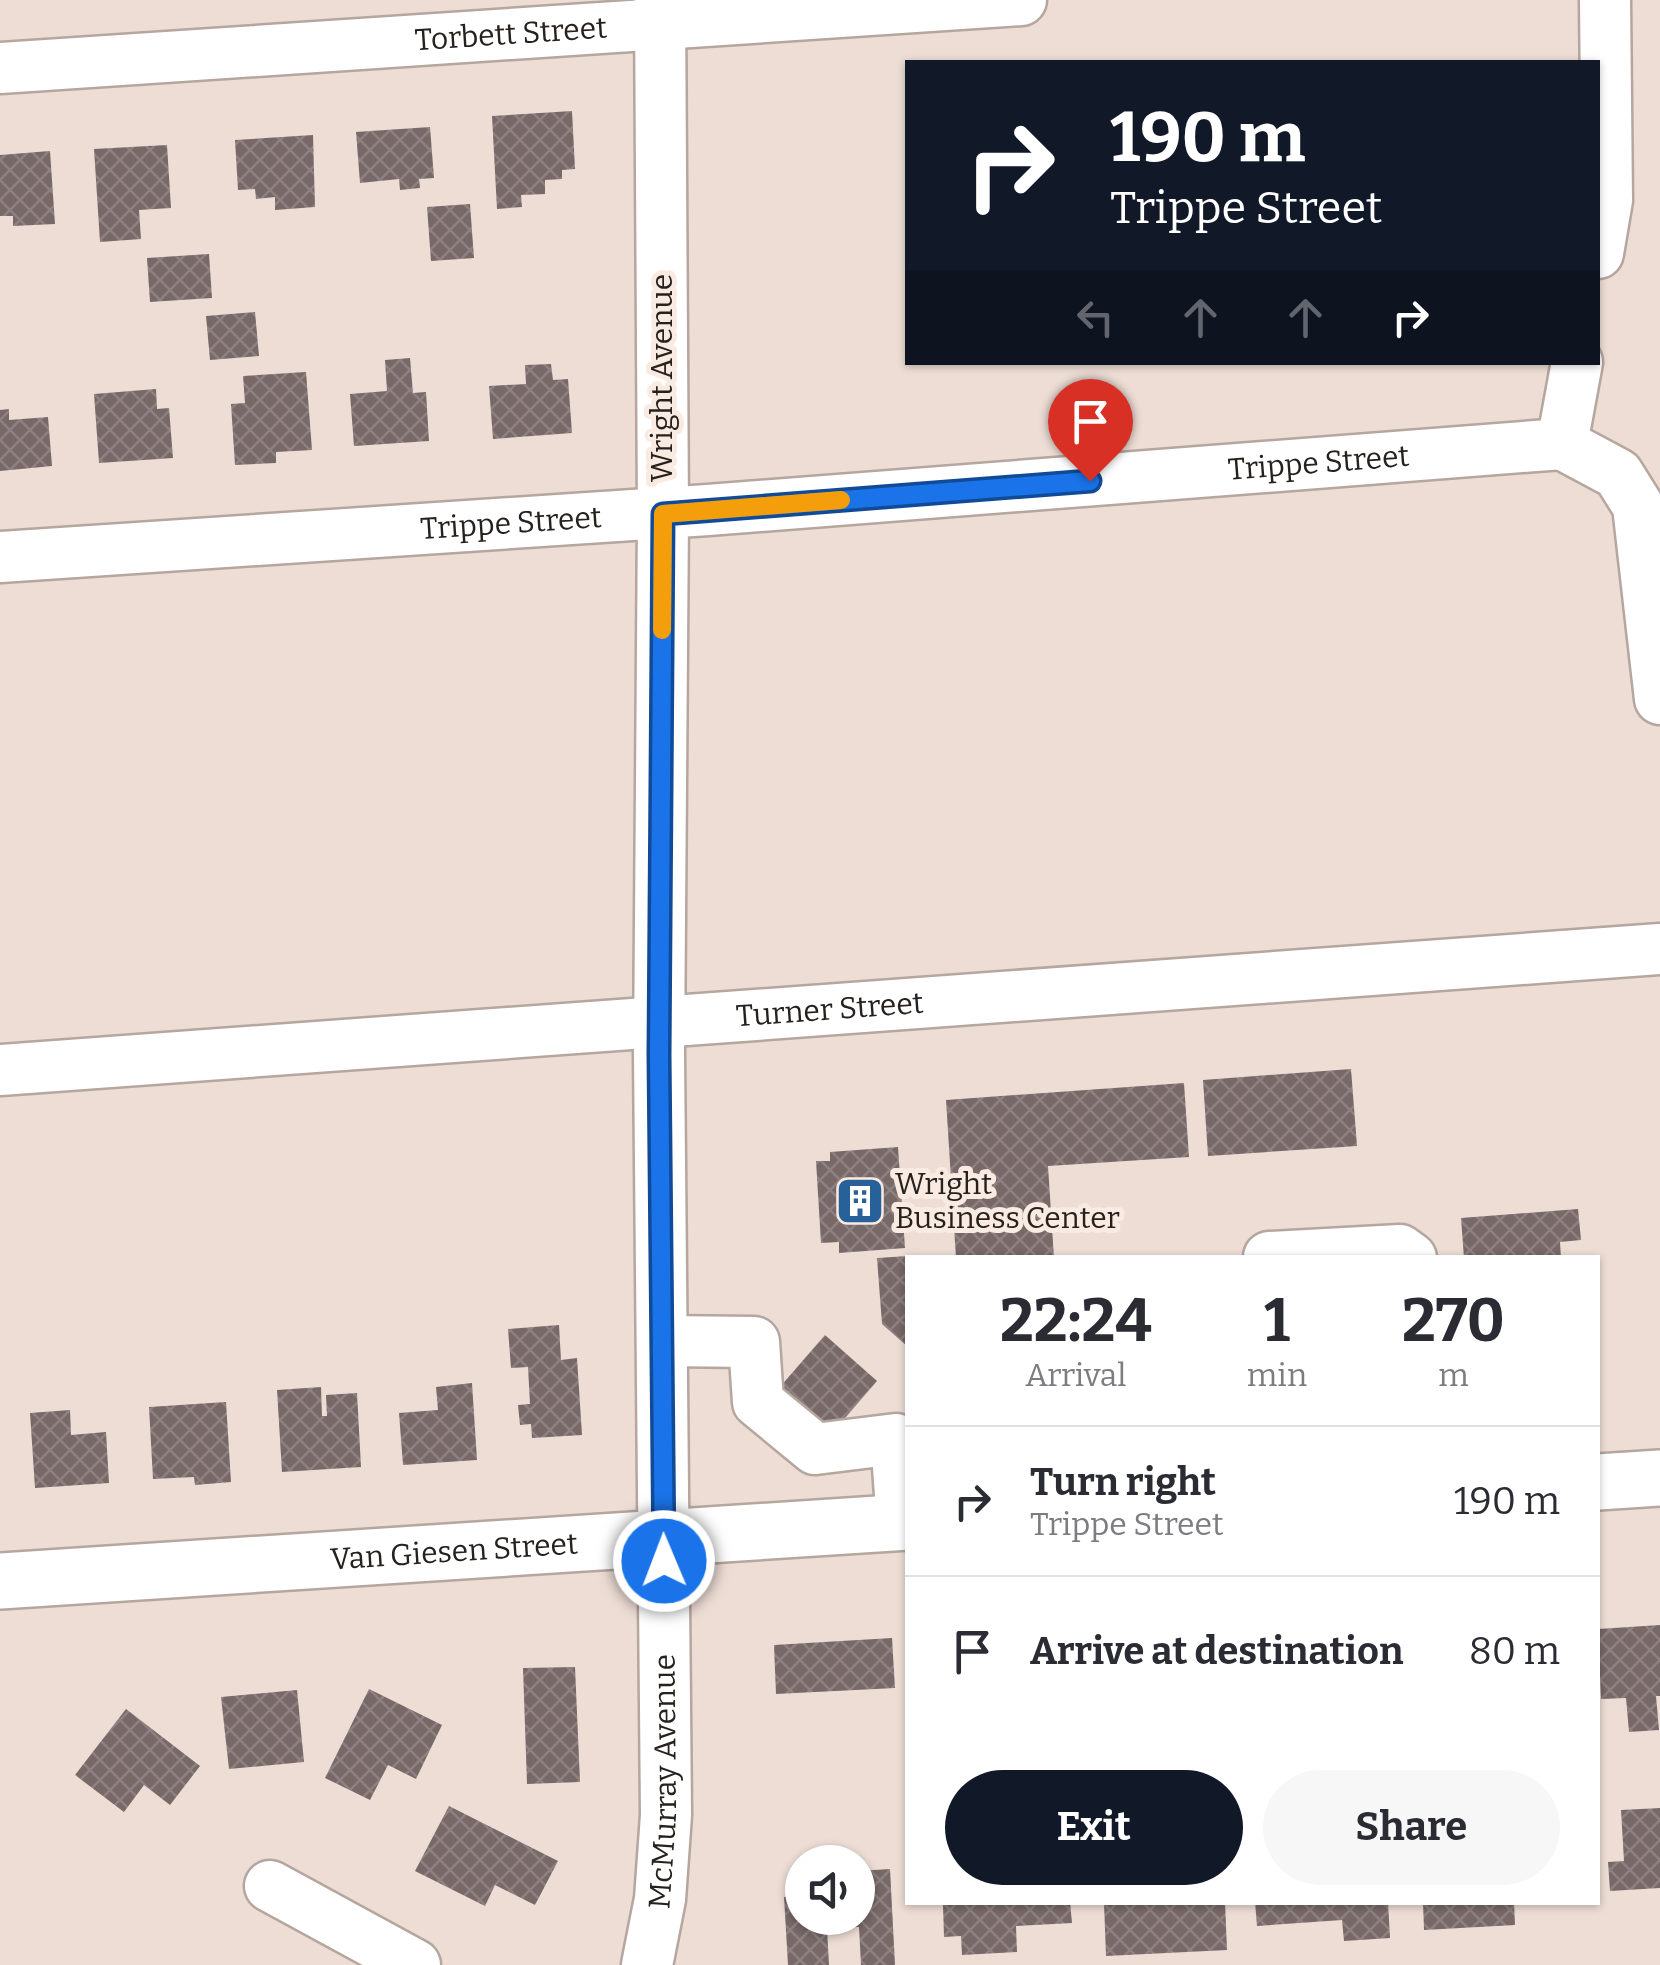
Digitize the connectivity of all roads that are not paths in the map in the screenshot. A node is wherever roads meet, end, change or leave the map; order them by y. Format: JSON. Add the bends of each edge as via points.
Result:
{"nodes":[{"id":1,"x":1021,"y":0,"type":"edge"},
{"id":2,"x":1605,"y":0,"type":"edge"},
{"id":3,"x":660,"y":13,"type":"edge"},
{"id":4,"x":0,"y":68,"type":"edge"},
{"id":5,"x":1600,"y":241,"type":"edge"},
{"id":6,"x":1576,"y":365,"type":"edge"},
{"id":7,"x":1562,"y":444,"type":"junction"},
{"id":8,"x":663,"y":514,"type":"junction"},
{"id":9,"x":0,"y":556,"type":"edge"},
{"id":10,"x":1660,"y":699,"type":"edge"},
{"id":11,"x":1660,"y":948,"type":"edge"},
{"id":12,"x":659,"y":1023,"type":"junction"},
{"id":13,"x":0,"y":1070,"type":"edge"},
{"id":14,"x":1306,"y":1255,"type":"edge"},
{"id":15,"x":1407,"y":1255,"type":"edge"},
{"id":16,"x":662,"y":1341,"type":"junction"},
{"id":17,"x":1660,"y":1478,"type":"edge"},
{"id":18,"x":1600,"y":1482,"type":"edge"},
{"id":19,"x":905,"y":1522,"type":"edge"},
{"id":20,"x":664,"y":1537,"type":"junction"},
{"id":21,"x":0,"y":1581,"type":"edge"},
{"id":22,"x":270,"y":1886,"type":"dead end"},
{"id":23,"x":416,"y":1965,"type":"edge"},
{"id":24,"x":647,"y":1965,"type":"edge"}],
"edges":[{"from":1,"to":3,"type":"street","name":"Torbett Street"},
{"from":2,"to":5,"type":"street","via":[[1607,200]]},
{"from":3,"to":4,"type":"street","name":"Torbett Street"},
{"from":3,"to":8,"type":"street","name":"Wright Avenue"},
{"from":6,"to":7,"type":"street"},
{"from":7,"to":8,"type":"street","name":"Trippe Street"},
{"from":7,"to":10,"type":"street","via":[[1618,474],[1638,506]]},
{"from":8,"to":9,"type":"street","name":"Trippe Street"},
{"from":8,"to":12,"type":"street","name":"Wright Avenue"},
{"from":11,"to":12,"type":"street","name":"Turner Street"},
{"from":12,"to":13,"type":"street","name":"Turner Street"},
{"from":12,"to":16,"type":"street","name":"Wright Avenue"},
{"from":14,"to":15,"type":"street"},
{"from":16,"to":19,"type":"street","via":[[754,1342],[758,1402],[815,1449],[896,1439]]},
{"from":16,"to":20,"type":"street","name":"Wright Avenue"},
{"from":17,"to":18,"type":"main road"},
{"from":19,"to":20,"type":"main road","name":"Van Giesen Street"},
{"from":20,"to":21,"type":"main road","name":"Van Giesen Street"},
{"from":20,"to":24,"type":"street","name":"McMurray Avenue","via":[[666,1815]]},
{"from":22,"to":23,"type":"street"}]}
